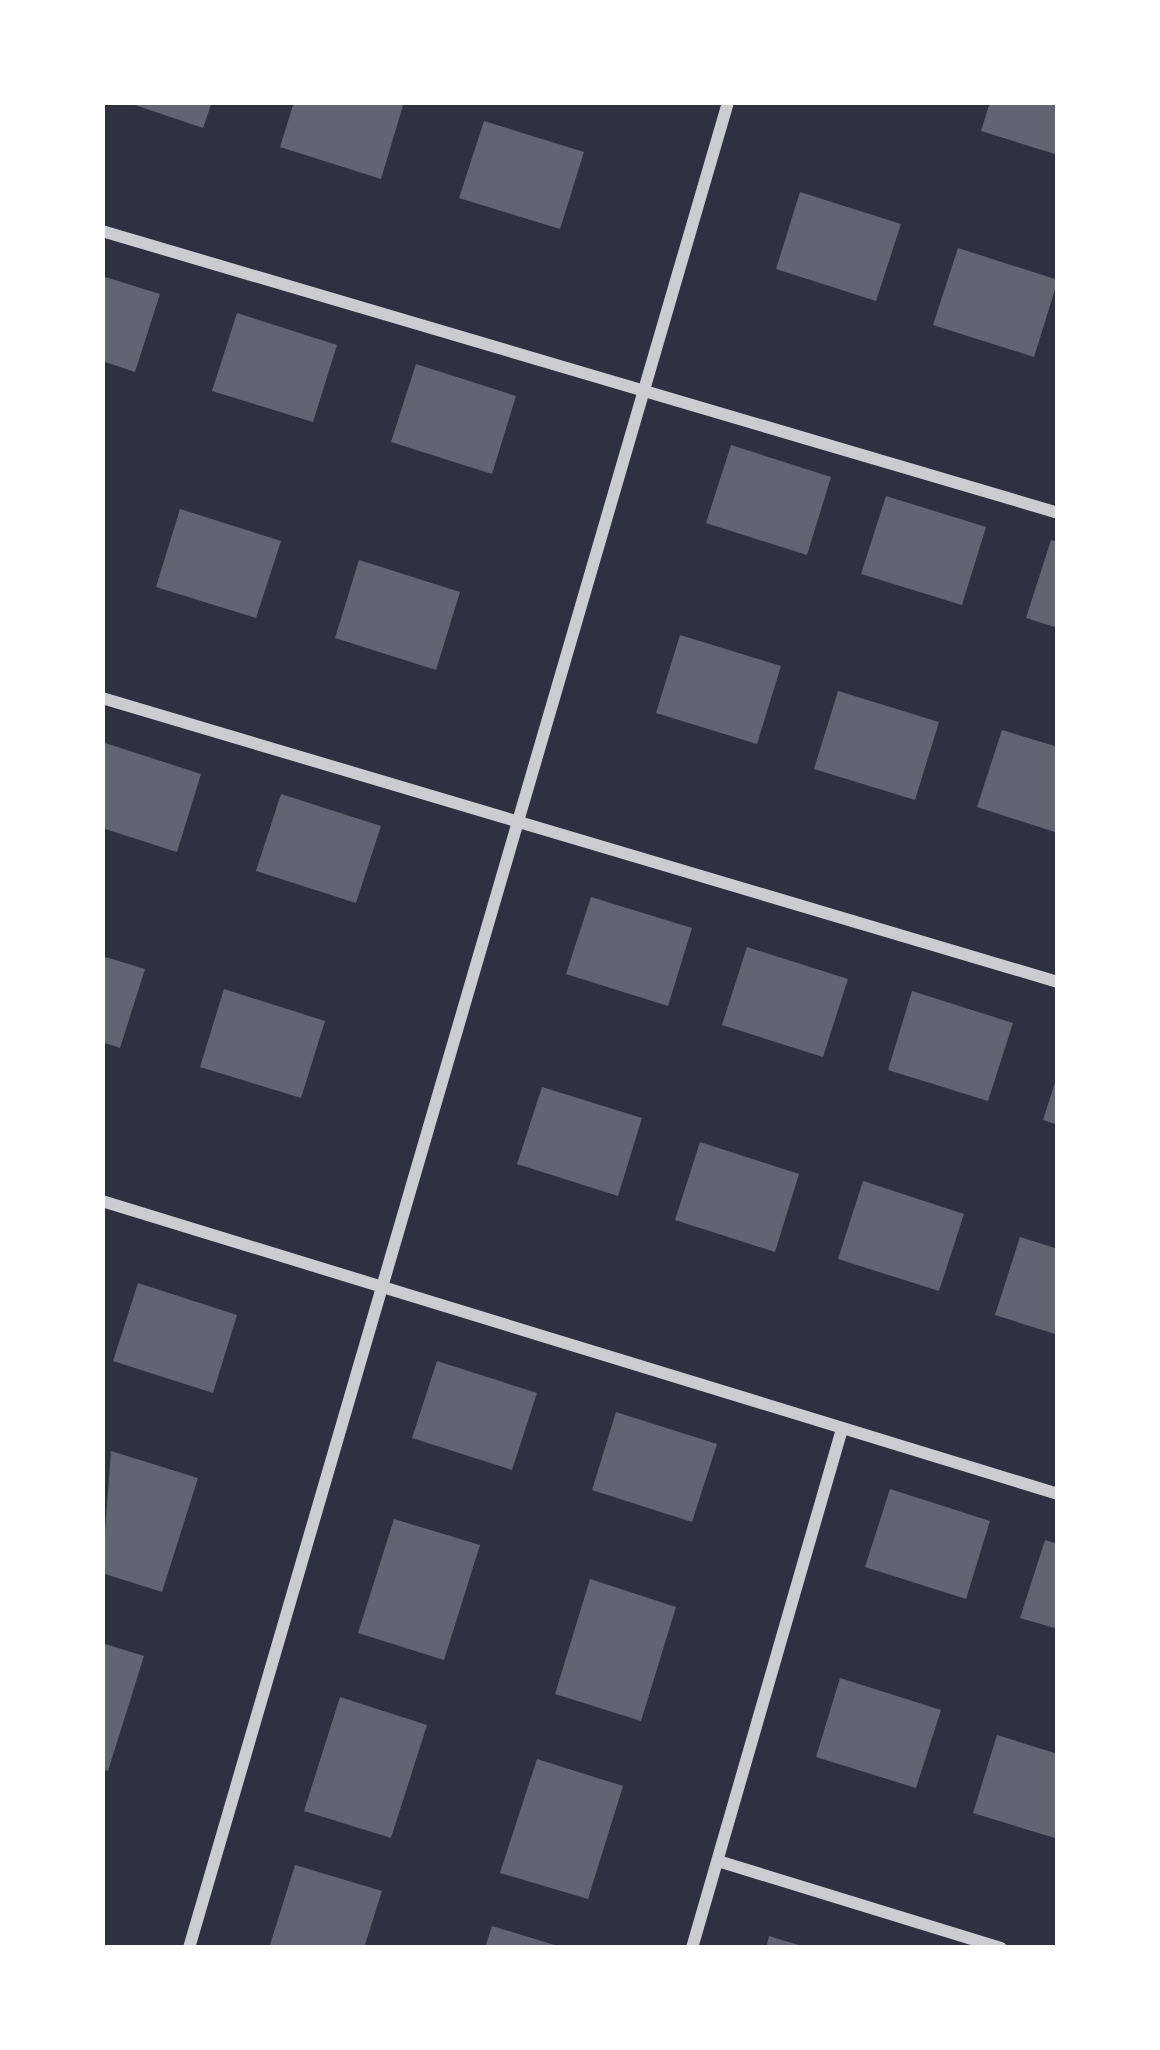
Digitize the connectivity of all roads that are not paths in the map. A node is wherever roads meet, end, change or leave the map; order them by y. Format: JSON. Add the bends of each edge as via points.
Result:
{"nodes":[{"id":1,"x":728,"y":102,"type":"edge"},
{"id":2,"x":102,"y":231,"type":"edge"},
{"id":3,"x":641,"y":391,"type":"junction"},
{"id":4,"x":1058,"y":513,"type":"edge"},
{"id":5,"x":102,"y":698,"type":"edge"},
{"id":6,"x":519,"y":817,"type":"junction"},
{"id":7,"x":1058,"y":982,"type":"edge"},
{"id":8,"x":102,"y":1201,"type":"edge"},
{"id":9,"x":382,"y":1287,"type":"junction"},
{"id":10,"x":842,"y":1429,"type":"junction"},
{"id":11,"x":1058,"y":1494,"type":"edge"},
{"id":12,"x":718,"y":1861,"type":"junction"},
{"id":13,"x":189,"y":1948,"type":"edge"},
{"id":14,"x":692,"y":1948,"type":"edge"},
{"id":15,"x":1000,"y":1948,"type":"edge"}],
"edges":[{"from":1,"to":3,"type":"street"},
{"from":2,"to":3,"type":"street"},
{"from":3,"to":4,"type":"street"},
{"from":3,"to":6,"type":"street"},
{"from":5,"to":6,"type":"street"},
{"from":6,"to":7,"type":"street"},
{"from":6,"to":9,"type":"street"},
{"from":8,"to":9,"type":"street"},
{"from":9,"to":10,"type":"street"},
{"from":9,"to":13,"type":"street"},
{"from":10,"to":11,"type":"street"},
{"from":10,"to":12,"type":"street"},
{"from":12,"to":14,"type":"street"},
{"from":12,"to":15,"type":"street"}]}
